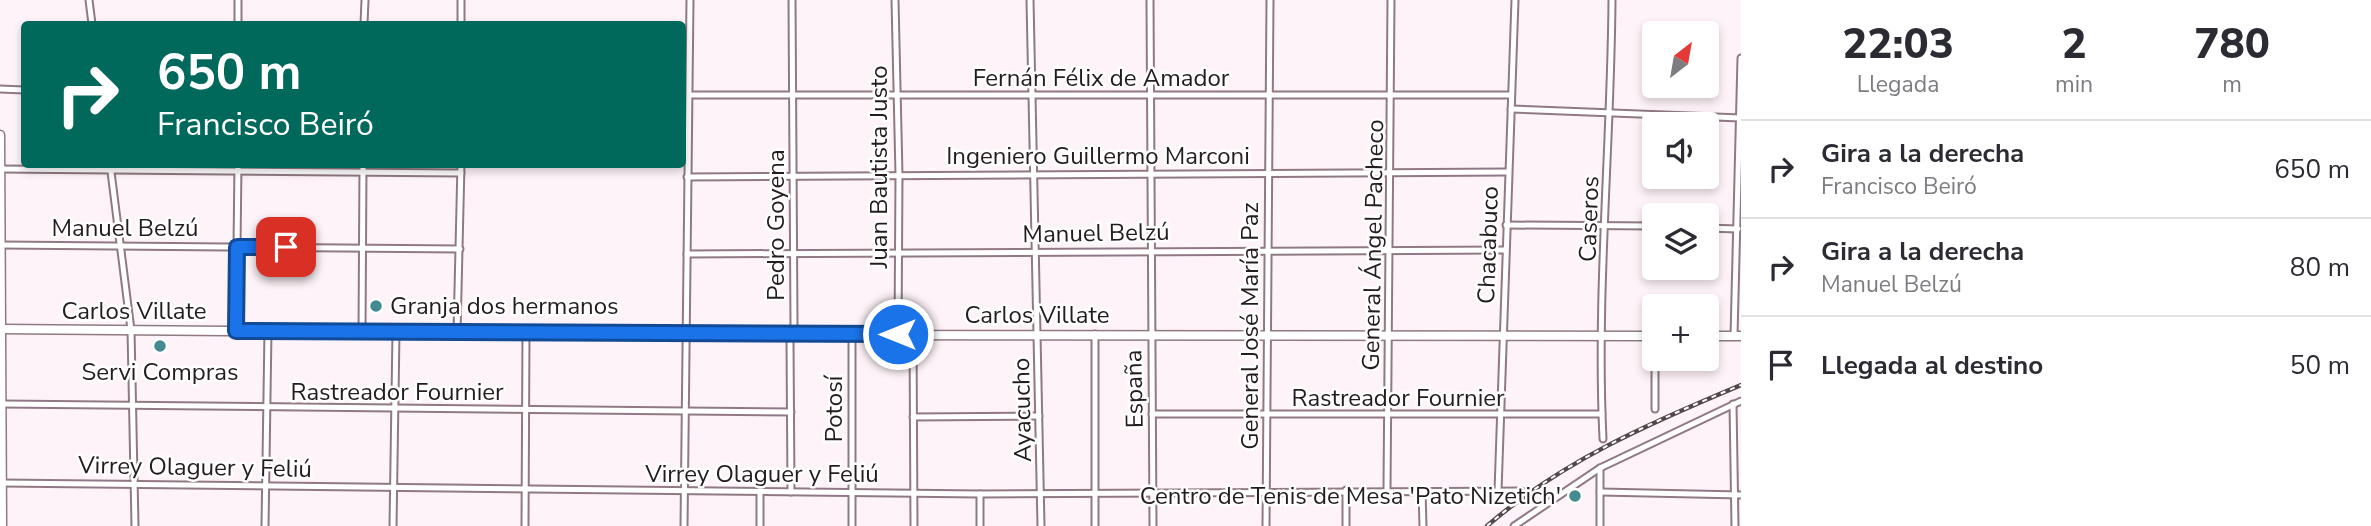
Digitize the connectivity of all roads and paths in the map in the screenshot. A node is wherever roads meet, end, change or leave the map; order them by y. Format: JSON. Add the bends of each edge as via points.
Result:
{"nodes":[{"id":1,"x":89,"y":0,"type":"edge"},
{"id":2,"x":238,"y":0,"type":"edge"},
{"id":3,"x":365,"y":0,"type":"edge"},
{"id":4,"x":461,"y":0,"type":"edge"},
{"id":5,"x":690,"y":0,"type":"edge"},
{"id":6,"x":792,"y":0,"type":"edge"},
{"id":7,"x":895,"y":0,"type":"edge"},
{"id":8,"x":1030,"y":0,"type":"edge"},
{"id":9,"x":1150,"y":0,"type":"edge"},
{"id":10,"x":1270,"y":0,"type":"edge"},
{"id":11,"x":1391,"y":0,"type":"edge"},
{"id":12,"x":1515,"y":0,"type":"edge"},
{"id":13,"x":1612,"y":0,"type":"edge"},
{"id":14,"x":92,"y":21,"type":"edge"},
{"id":15,"x":238,"y":21,"type":"edge"},
{"id":16,"x":364,"y":21,"type":"edge"},
{"id":17,"x":461,"y":21,"type":"edge"},
{"id":18,"x":1741,"y":58,"type":"edge"},
{"id":19,"x":0,"y":89,"type":"edge"},
{"id":20,"x":21,"y":90,"type":"edge"},
{"id":21,"x":1393,"y":94,"type":"junction"},
{"id":22,"x":690,"y":95,"type":"junction"},
{"id":23,"x":793,"y":95,"type":"junction"},
{"id":24,"x":1033,"y":95,"type":"junction"},
{"id":25,"x":1149,"y":95,"type":"junction"},
{"id":26,"x":1270,"y":95,"type":"junction"},
{"id":27,"x":1511,"y":95,"type":"junction"},
{"id":28,"x":896,"y":96,"type":"junction"},
{"id":29,"x":1511,"y":109,"type":"junction"},
{"id":30,"x":1612,"y":114,"type":"junction"},
{"id":31,"x":1740,"y":118,"type":"edge"},
{"id":32,"x":0,"y":135,"type":"edge"},
{"id":33,"x":56,"y":168,"type":"edge"},
{"id":34,"x":110,"y":168,"type":"edge"},
{"id":35,"x":238,"y":168,"type":"edge"},
{"id":36,"x":363,"y":168,"type":"edge"},
{"id":37,"x":461,"y":168,"type":"edge"},
{"id":38,"x":1,"y":169,"type":"edge"},
{"id":39,"x":363,"y":172,"type":"junction"},
{"id":40,"x":1392,"y":172,"type":"junction"},
{"id":41,"x":1508,"y":172,"type":"junction"},
{"id":42,"x":461,"y":173,"type":"junction"},
{"id":43,"x":1149,"y":173,"type":"junction"},
{"id":44,"x":1269,"y":173,"type":"junction"},
{"id":45,"x":1034,"y":174,"type":"junction"},
{"id":46,"x":899,"y":175,"type":"junction"},
{"id":47,"x":793,"y":176,"type":"junction"},
{"id":48,"x":687,"y":177,"type":"junction"},
{"id":49,"x":1606,"y":224,"type":"junction"},
{"id":50,"x":1506,"y":225,"type":"junction"},
{"id":51,"x":1642,"y":226,"type":"edge"},
{"id":52,"x":1719,"y":228,"type":"edge"},
{"id":53,"x":1739,"y":229,"type":"edge"},
{"id":54,"x":1,"y":245,"type":"edge"},
{"id":55,"x":121,"y":245,"type":"junction"},
{"id":56,"x":237,"y":247,"type":"junction"},
{"id":57,"x":360,"y":248,"type":"junction"},
{"id":58,"x":460,"y":249,"type":"junction"},
{"id":59,"x":1150,"y":249,"type":"junction"},
{"id":60,"x":1391,"y":250,"type":"junction"},
{"id":61,"x":1505,"y":250,"type":"junction"},
{"id":62,"x":1269,"y":251,"type":"junction"},
{"id":63,"x":1036,"y":252,"type":"junction"},
{"id":64,"x":794,"y":253,"type":"junction"},
{"id":65,"x":897,"y":253,"type":"junction"},
{"id":66,"x":687,"y":254,"type":"junction"},
{"id":67,"x":1,"y":329,"type":"edge"},
{"id":68,"x":131,"y":330,"type":"junction"},
{"id":69,"x":236,"y":331,"type":"junction"},
{"id":70,"x":268,"y":331,"type":"junction"},
{"id":71,"x":362,"y":332,"type":"junction"},
{"id":72,"x":396,"y":332,"type":"junction"},
{"id":73,"x":457,"y":333,"type":"junction"},
{"id":74,"x":852,"y":333,"type":"junction"},
{"id":75,"x":1150,"y":333,"type":"junction"},
{"id":76,"x":526,"y":334,"type":"junction"},
{"id":77,"x":792,"y":334,"type":"junction"},
{"id":78,"x":898,"y":334,"type":"junction"},
{"id":79,"x":913,"y":334,"type":"junction"},
{"id":80,"x":1095,"y":334,"type":"junction"},
{"id":81,"x":1389,"y":334,"type":"junction"},
{"id":82,"x":686,"y":335,"type":"junction"},
{"id":83,"x":1038,"y":335,"type":"junction"},
{"id":84,"x":1269,"y":335,"type":"junction"},
{"id":85,"x":1502,"y":335,"type":"junction"},
{"id":86,"x":1602,"y":335,"type":"junction"},
{"id":87,"x":1719,"y":336,"type":"edge"},
{"id":88,"x":1738,"y":336,"type":"edge"},
{"id":89,"x":1642,"y":337,"type":"edge"},
{"id":90,"x":1655,"y":371,"type":"edge"},
{"id":91,"x":1741,"y":401,"type":"edge"},
{"id":92,"x":2,"y":404,"type":"junction"},
{"id":93,"x":1733,"y":404,"type":"junction"},
{"id":94,"x":132,"y":406,"type":"junction"},
{"id":95,"x":266,"y":408,"type":"junction"},
{"id":96,"x":395,"y":409,"type":"junction"},
{"id":97,"x":1655,"y":409,"type":"dead end"},
{"id":98,"x":525,"y":410,"type":"junction"},
{"id":99,"x":685,"y":411,"type":"junction"},
{"id":100,"x":791,"y":412,"type":"junction"},
{"id":101,"x":1152,"y":414,"type":"junction"},
{"id":102,"x":1500,"y":414,"type":"junction"},
{"id":103,"x":1602,"y":414,"type":"junction"},
{"id":104,"x":1388,"y":415,"type":"junction"},
{"id":105,"x":1039,"y":416,"type":"junction"},
{"id":106,"x":1267,"y":416,"type":"junction"},
{"id":107,"x":913,"y":417,"type":"junction"},
{"id":108,"x":1603,"y":439,"type":"dead end"},
{"id":109,"x":1600,"y":468,"type":"junction"},
{"id":110,"x":2,"y":483,"type":"junction"},
{"id":111,"x":134,"y":483,"type":"junction"},
{"id":112,"x":265,"y":486,"type":"junction"},
{"id":113,"x":393,"y":486,"type":"junction"},
{"id":114,"x":526,"y":489,"type":"junction"},
{"id":115,"x":1346,"y":490,"type":"junction"},
{"id":116,"x":1387,"y":490,"type":"junction"},
{"id":117,"x":684,"y":491,"type":"junction"},
{"id":118,"x":760,"y":491,"type":"junction"},
{"id":119,"x":1267,"y":491,"type":"junction"},
{"id":120,"x":1422,"y":491,"type":"junction"},
{"id":121,"x":1498,"y":491,"type":"junction"},
{"id":122,"x":1522,"y":491,"type":"dead end"},
{"id":123,"x":791,"y":492,"type":"junction"},
{"id":124,"x":914,"y":492,"type":"junction"},
{"id":125,"x":1153,"y":492,"type":"junction"},
{"id":126,"x":1600,"y":492,"type":"junction"},
{"id":127,"x":852,"y":493,"type":"junction"},
{"id":128,"x":1041,"y":493,"type":"junction"},
{"id":129,"x":1095,"y":493,"type":"junction"},
{"id":130,"x":980,"y":494,"type":"junction"},
{"id":131,"x":1738,"y":495,"type":"edge"},
{"id":132,"x":2,"y":526,"type":"edge"},
{"id":133,"x":135,"y":526,"type":"edge"},
{"id":134,"x":265,"y":526,"type":"edge"},
{"id":135,"x":393,"y":526,"type":"edge"},
{"id":136,"x":525,"y":526,"type":"edge"},
{"id":137,"x":684,"y":526,"type":"edge"},
{"id":138,"x":760,"y":526,"type":"edge"},
{"id":139,"x":852,"y":526,"type":"edge"},
{"id":140,"x":914,"y":526,"type":"edge"},
{"id":141,"x":980,"y":526,"type":"edge"},
{"id":142,"x":1041,"y":526,"type":"edge"},
{"id":143,"x":1095,"y":526,"type":"edge"},
{"id":144,"x":1153,"y":526,"type":"edge"},
{"id":145,"x":1266,"y":526,"type":"edge"},
{"id":146,"x":1346,"y":526,"type":"edge"},
{"id":147,"x":1423,"y":526,"type":"edge"},
{"id":148,"x":1514,"y":526,"type":"edge"},
{"id":149,"x":1600,"y":526,"type":"edge"},
{"id":150,"x":1735,"y":526,"type":"edge"}],
"edges":[{"from":1,"to":14,"type":"street"},
{"from":2,"to":15,"type":"street"},
{"from":3,"to":16,"type":"street"},
{"from":4,"to":17,"type":"street"},
{"from":5,"to":22,"type":"street"},
{"from":6,"to":23,"type":"street","name":"Pedro Goyena"},
{"from":7,"to":28,"type":"street","name":"Juan Bautista Justo"},
{"from":8,"to":24,"type":"street","name":"Ayacucho"},
{"from":9,"to":25,"type":"street","name":"España"},
{"from":10,"to":26,"type":"street","name":"General José María Paz"},
{"from":11,"to":21,"type":"street","name":"General Ángel Pacheco"},
{"from":12,"to":27,"type":"street","name":"Chacabuco"},
{"from":13,"to":30,"type":"street","name":"Caseros"},
{"from":18,"to":31,"type":"street"},
{"from":19,"to":20,"type":"street"},
{"from":21,"to":26,"type":"street","name":"Fernán Félix de Amador"},
{"from":21,"to":27,"type":"street","name":"Fernán Félix de Amador"},
{"from":21,"to":40,"type":"street","name":"General Ángel Pacheco"},
{"from":22,"to":23,"type":"street","name":"Fernán Félix de Amador"},
{"from":22,"to":48,"type":"street"},
{"from":23,"to":28,"type":"street","name":"Fernán Félix de Amador"},
{"from":23,"to":47,"type":"street","name":"Pedro Goyena"},
{"from":24,"to":25,"type":"street","name":"Fernán Félix de Amador"},
{"from":24,"to":28,"type":"street","name":"Fernán Félix de Amador"},
{"from":24,"to":45,"type":"street","name":"Ayacucho"},
{"from":25,"to":26,"type":"street","name":"Fernán Félix de Amador"},
{"from":25,"to":43,"type":"street","name":"España"},
{"from":26,"to":44,"type":"street","name":"General José María Paz"},
{"from":27,"to":29,"type":"street","name":"Chacabuco"},
{"from":28,"to":46,"type":"street","name":"Juan Bautista Justo"},
{"from":29,"to":30,"type":"street"},
{"from":29,"to":41,"type":"street","name":"Chacabuco"},
{"from":30,"to":31,"type":"street"},
{"from":30,"to":49,"type":"street","name":"Caseros"},
{"from":31,"to":53,"type":"street"},
{"from":32,"to":38,"type":"street"},
{"from":33,"to":38,"type":"street"},
{"from":34,"to":55,"type":"street"},
{"from":35,"to":39,"type":"street"},
{"from":35,"to":56,"type":"street"},
{"from":36,"to":39,"type":"street"},
{"from":37,"to":42,"type":"street"},
{"from":38,"to":54,"type":"street"},
{"from":39,"to":42,"type":"street"},
{"from":39,"to":57,"type":"street"},
{"from":40,"to":41,"type":"street","name":"Ingeniero Guillermo Marconi"},
{"from":40,"to":44,"type":"street","name":"Ingeniero Guillermo Marconi"},
{"from":40,"to":60,"type":"street","name":"General Ángel Pacheco"},
{"from":41,"to":50,"type":"street","name":"Chacabuco"},
{"from":42,"to":58,"type":"street"},
{"from":43,"to":44,"type":"street","name":"Ingeniero Guillermo Marconi"},
{"from":43,"to":45,"type":"street","name":"Ingeniero Guillermo Marconi"},
{"from":43,"to":59,"type":"street","name":"España"},
{"from":44,"to":62,"type":"street","name":"General José María Paz"},
{"from":45,"to":46,"type":"street","name":"Ingeniero Guillermo Marconi"},
{"from":45,"to":63,"type":"street","name":"Ayacucho"},
{"from":46,"to":47,"type":"street","name":"Ingeniero Guillermo Marconi"},
{"from":46,"to":65,"type":"street","name":"Juan Bautista Justo"},
{"from":47,"to":48,"type":"street","name":"Ingeniero Guillermo Marconi"},
{"from":47,"to":64,"type":"street","name":"Pedro Goyena"},
{"from":48,"to":66,"type":"street"},
{"from":49,"to":50,"type":"street"},
{"from":49,"to":51,"type":"street"},
{"from":49,"to":86,"type":"street","name":"Caseros"},
{"from":50,"to":61,"type":"street","name":"Chacabuco"},
{"from":52,"to":53,"type":"street"},
{"from":53,"to":88,"type":"street"},
{"from":54,"to":55,"type":"street","name":"Manuel Belzú"},
{"from":54,"to":67,"type":"street"},
{"from":55,"to":56,"type":"street","name":"Manuel Belzú"},
{"from":55,"to":68,"type":"street"},
{"from":56,"to":57,"type":"street","name":"Manuel Belzú"},
{"from":56,"to":69,"type":"street"},
{"from":57,"to":58,"type":"street","name":"Manuel Belzú"},
{"from":57,"to":71,"type":"street"},
{"from":58,"to":73,"type":"street"},
{"from":59,"to":62,"type":"street","name":"Manuel Belzú"},
{"from":59,"to":63,"type":"street","name":"Manuel Belzú"},
{"from":59,"to":75,"type":"street","name":"España"},
{"from":60,"to":61,"type":"street","name":"Manuel Belzú"},
{"from":60,"to":62,"type":"street","name":"Manuel Belzú"},
{"from":60,"to":81,"type":"street","name":"General Ángel Pacheco"},
{"from":61,"to":85,"type":"street","name":"Chacabuco"},
{"from":62,"to":84,"type":"street","name":"General José María Paz"},
{"from":63,"to":65,"type":"street","name":"Manuel Belzú"},
{"from":63,"to":83,"type":"street","name":"Ayacucho"},
{"from":64,"to":65,"type":"street","name":"Manuel Belzú"},
{"from":64,"to":66,"type":"street","name":"Manuel Belzú"},
{"from":64,"to":77,"type":"street","name":"Pedro Goyena"},
{"from":65,"to":78,"type":"street","name":"Juan Bautista Justo"},
{"from":66,"to":82,"type":"street"},
{"from":67,"to":68,"type":"street","name":"Carlos Villate"},
{"from":67,"to":92,"type":"street"},
{"from":68,"to":69,"type":"street","name":"Carlos Villate"},
{"from":68,"to":94,"type":"street"},
{"from":69,"to":70,"type":"street","name":"Carlos Villate"},
{"from":70,"to":71,"type":"street","name":"Carlos Villate"},
{"from":70,"to":95,"type":"street"},
{"from":71,"to":72,"type":"street","name":"Carlos Villate"},
{"from":72,"to":73,"type":"street","name":"Carlos Villate"},
{"from":72,"to":96,"type":"street"},
{"from":73,"to":76,"type":"street","name":"Carlos Villate"},
{"from":74,"to":77,"type":"street","name":"Carlos Villate"},
{"from":74,"to":78,"type":"street","name":"Carlos Villate"},
{"from":74,"to":127,"type":"street","name":"Potosí"},
{"from":75,"to":80,"type":"street","name":"Carlos Villate"},
{"from":75,"to":84,"type":"street","name":"Carlos Villate"},
{"from":75,"to":101,"type":"street","name":"España"},
{"from":76,"to":82,"type":"street","name":"Carlos Villate"},
{"from":76,"to":98,"type":"street"},
{"from":77,"to":82,"type":"street","name":"Carlos Villate"},
{"from":77,"to":100,"type":"street","name":"Pedro Goyena"},
{"from":78,"to":79,"type":"street","name":"Carlos Villate"},
{"from":79,"to":83,"type":"street","name":"Carlos Villate"},
{"from":79,"to":107,"type":"street"},
{"from":80,"to":83,"type":"street","name":"Carlos Villate"},
{"from":80,"to":129,"type":"street"},
{"from":81,"to":84,"type":"street","name":"Carlos Villate"},
{"from":81,"to":85,"type":"street","name":"Carlos Villate"},
{"from":81,"to":104,"type":"street","name":"General Ángel Pacheco"},
{"from":82,"to":99,"type":"street"},
{"from":83,"to":105,"type":"street","name":"Ayacucho"},
{"from":84,"to":106,"type":"street","name":"General José María Paz"},
{"from":85,"to":86,"type":"street","name":"Carlos Villate"},
{"from":85,"to":102,"type":"street","name":"Chacabuco"},
{"from":86,"to":89,"type":"street","name":"Carlos Villate"},
{"from":86,"to":103,"type":"street","name":"Caseros"},
{"from":87,"to":88,"type":"street"},
{"from":90,"to":97,"type":"street"},
{"from":91,"to":93,"type":"street"},
{"from":92,"to":94,"type":"street","name":"Rastreador Fournier"},
{"from":92,"to":110,"type":"street"},
{"from":93,"to":109,"type":"street"},
{"from":93,"to":131,"type":"street"},
{"from":94,"to":95,"type":"street","name":"Rastreador Fournier"},
{"from":94,"to":111,"type":"street"},
{"from":95,"to":96,"type":"street","name":"Rastreador Fournier"},
{"from":95,"to":112,"type":"street"},
{"from":96,"to":98,"type":"street","name":"Rastreador Fournier"},
{"from":96,"to":113,"type":"street"},
{"from":98,"to":99,"type":"street","name":"Rastreador Fournier"},
{"from":98,"to":114,"type":"street"},
{"from":99,"to":100,"type":"street","name":"Rastreador Fournier"},
{"from":99,"to":117,"type":"street"},
{"from":100,"to":123,"type":"street","name":"Pedro Goyena"},
{"from":101,"to":106,"type":"street","name":"Rastreador Fournier"},
{"from":101,"to":125,"type":"street","name":"España"},
{"from":102,"to":103,"type":"street","name":"Rastreador Fournier"},
{"from":102,"to":104,"type":"street","name":"Rastreador Fournier"},
{"from":102,"to":121,"type":"street","name":"Chacabuco"},
{"from":103,"to":108,"type":"street","name":"Caseros"},
{"from":104,"to":106,"type":"street","name":"Rastreador Fournier"},
{"from":104,"to":116,"type":"street","name":"General Ángel Pacheco"},
{"from":105,"to":107,"type":"street"},
{"from":105,"to":128,"type":"street","name":"Ayacucho"},
{"from":106,"to":119,"type":"street","name":"General José María Paz"},
{"from":107,"to":124,"type":"street"},
{"from":109,"to":126,"type":"street"},
{"from":109,"to":148,"type":"street"},
{"from":110,"to":111,"type":"street","name":"Virrey Olaguer y Feliú"},
{"from":110,"to":132,"type":"street"},
{"from":111,"to":112,"type":"street","name":"Virrey Olaguer y Feliú"},
{"from":111,"to":133,"type":"street"},
{"from":112,"to":113,"type":"street","name":"Virrey Olaguer y Feliú"},
{"from":112,"to":134,"type":"street"},
{"from":113,"to":114,"type":"street","name":"Virrey Olaguer y Feliú"},
{"from":113,"to":135,"type":"street"},
{"from":114,"to":117,"type":"street","name":"Virrey Olaguer y Feliú"},
{"from":114,"to":136,"type":"street"},
{"from":115,"to":116,"type":"street","name":"Virrey Olaguer y Feliú"},
{"from":115,"to":119,"type":"street","name":"Virrey Olaguer y Feliú"},
{"from":115,"to":146,"type":"street"},
{"from":116,"to":120,"type":"street","name":"Virrey Olaguer y Feliú"},
{"from":117,"to":118,"type":"street","name":"Virrey Olaguer y Feliú"},
{"from":117,"to":137,"type":"street"},
{"from":118,"to":123,"type":"street","name":"Virrey Olaguer y Feliú"},
{"from":118,"to":138,"type":"street"},
{"from":119,"to":125,"type":"street","name":"Virrey Olaguer y Feliú"},
{"from":119,"to":145,"type":"street","name":"General José María Paz"},
{"from":120,"to":121,"type":"street","name":"Virrey Olaguer y Feliú"},
{"from":120,"to":147,"type":"street"},
{"from":121,"to":122,"type":"street","name":"Virrey Olaguer y Feliú"},
{"from":123,"to":127,"type":"street","name":"Virrey Olaguer y Feliú"},
{"from":124,"to":127,"type":"street","name":"Virrey Olaguer y Feliú"},
{"from":124,"to":130,"type":"street","name":"Virrey Olaguer y Feliú"},
{"from":124,"to":140,"type":"street"},
{"from":125,"to":129,"type":"street","name":"Virrey Olaguer y Feliú"},
{"from":125,"to":144,"type":"street","name":"España"},
{"from":126,"to":131,"type":"street"},
{"from":126,"to":149,"type":"street"},
{"from":127,"to":139,"type":"street","name":"Potosí"},
{"from":128,"to":129,"type":"street","name":"Virrey Olaguer y Feliú"},
{"from":128,"to":130,"type":"street","name":"Virrey Olaguer y Feliú"},
{"from":128,"to":142,"type":"street","name":"Ayacucho"},
{"from":129,"to":143,"type":"street"},
{"from":130,"to":141,"type":"street"},
{"from":131,"to":150,"type":"street"}]}
